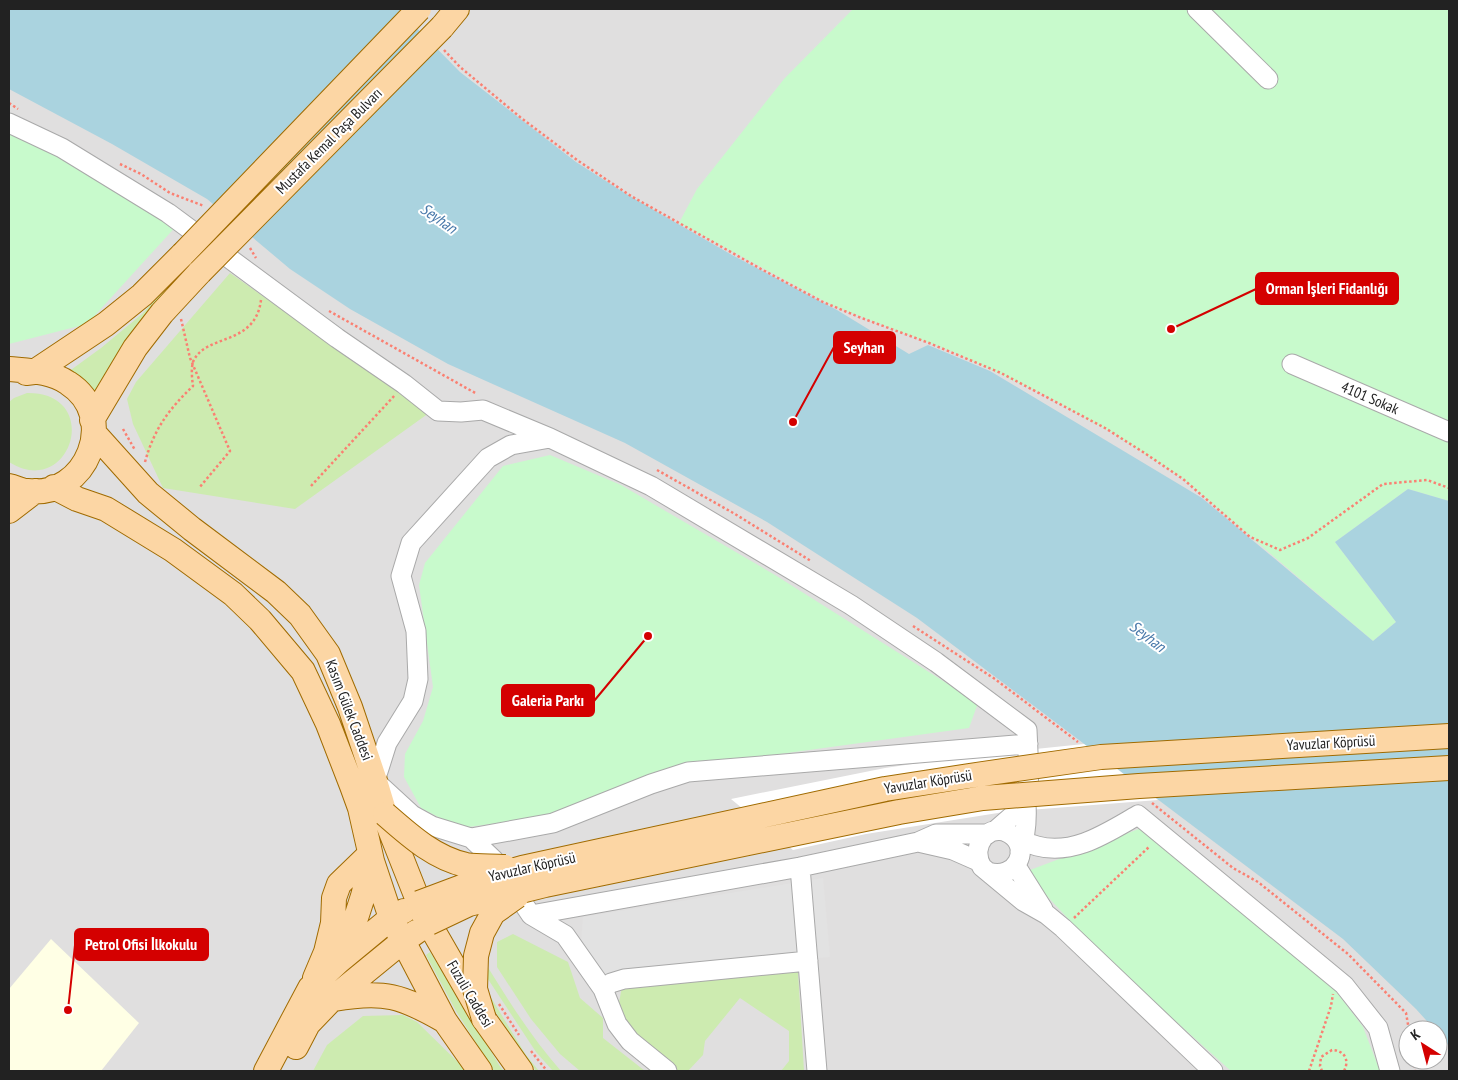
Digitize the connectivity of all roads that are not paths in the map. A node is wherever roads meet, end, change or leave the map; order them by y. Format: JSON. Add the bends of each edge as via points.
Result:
{"nodes":[{"id":1,"x":419,"y":9,"type":"edge"},
{"id":2,"x":457,"y":9,"type":"edge"},
{"id":3,"x":1197,"y":9,"type":"edge"},
{"id":4,"x":1268,"y":79,"type":"dead end"},
{"id":5,"x":9,"y":123,"type":"edge"},
{"id":6,"x":1292,"y":364,"type":"dead end"},
{"id":7,"x":9,"y":369,"type":"edge"},
{"id":8,"x":34,"y":372,"type":"junction"},
{"id":9,"x":9,"y":379,"type":"edge"},
{"id":10,"x":93,"y":427,"type":"junction"},
{"id":11,"x":1449,"y":432,"type":"edge"},
{"id":12,"x":550,"y":438,"type":"junction"},
{"id":13,"x":9,"y":486,"type":"edge"},
{"id":14,"x":45,"y":489,"type":"junction"},
{"id":15,"x":9,"y":511,"type":"edge"},
{"id":16,"x":1449,"y":736,"type":"edge"},
{"id":17,"x":1028,"y":744,"type":"junction"},
{"id":18,"x":1449,"y":768,"type":"edge"},
{"id":19,"x":375,"y":781,"type":"junction"},
{"id":20,"x":1026,"y":804,"type":"junction"},
{"id":21,"x":385,"y":814,"type":"junction"},
{"id":22,"x":992,"y":832,"type":"junction"},
{"id":23,"x":471,"y":838,"type":"junction"},
{"id":24,"x":918,"y":842,"type":"junction"},
{"id":25,"x":1019,"y":849,"type":"junction"},
{"id":26,"x":371,"y":858,"type":"junction"},
{"id":27,"x":983,"y":866,"type":"junction"},
{"id":28,"x":800,"y":867,"type":"junction"},
{"id":29,"x":524,"y":879,"type":"junction"},
{"id":30,"x":424,"y":913,"type":"junction"},
{"id":31,"x":1046,"y":914,"type":"junction"},
{"id":32,"x":531,"y":915,"type":"junction"},
{"id":33,"x":397,"y":929,"type":"junction"},
{"id":34,"x":808,"y":961,"type":"junction"},
{"id":35,"x":328,"y":971,"type":"junction"},
{"id":36,"x":310,"y":988,"type":"junction"},
{"id":37,"x":603,"y":989,"type":"junction"},
{"id":38,"x":332,"y":999,"type":"junction"},
{"id":39,"x":484,"y":1019,"type":"junction"},
{"id":40,"x":445,"y":1021,"type":"junction"},
{"id":41,"x":266,"y":1071,"type":"edge"},
{"id":42,"x":284,"y":1071,"type":"edge"},
{"id":43,"x":480,"y":1071,"type":"edge"},
{"id":44,"x":521,"y":1071,"type":"edge"},
{"id":45,"x":667,"y":1071,"type":"edge"},
{"id":46,"x":817,"y":1071,"type":"edge"},
{"id":47,"x":1213,"y":1071,"type":"edge"},
{"id":48,"x":1390,"y":1071,"type":"edge"}],
"edges":[{"from":1,"to":8,"type":"main road","name":"Mustafa Kemal Paşa Bulvarı","bridge":true,"via":[[142,295],[106,324]]},
{"from":2,"to":10,"type":"main road","name":"Mustafa Kemal Paşa Bulvarı","bridge":true,"via":[[442,37],[176,298],[135,348]]},
{"from":3,"to":4,"type":"street"},
{"from":5,"to":12,"type":"street","via":[[62,148],[168,213],[438,412],[483,410]]},
{"from":6,"to":11,"type":"street","name":"4101 Sokak"},
{"from":7,"to":8,"type":"main road"},
{"from":8,"to":9,"type":"main road"},
{"from":8,"to":10,"type":"main road","via":[[70,383],[84,397]]},
{"from":10,"to":14,"type":"main road","name":"Mustafa Kemal Paşa Bulvarı","via":[[90,453],[81,469],[66,482]]},
{"from":10,"to":19,"type":"main road","name":"Kasım Gülek Caddesi","via":[[148,493],[276,592],[300,615],[328,654]]},
{"from":12,"to":17,"type":"street","via":[[651,486],[851,605],[936,662],[1027,730]]},
{"from":12,"to":19,"type":"street","via":[[512,445],[488,458],[411,543],[401,576],[416,631],[418,679],[413,702],[387,743]]},
{"from":13,"to":14,"type":"main road","name":"Kasım Gülek Caddesi","via":[[27,491]]},
{"from":14,"to":15,"type":"main road","name":"Mustafa Kemal Paşa Bulvarı"},
{"from":14,"to":26,"type":"main road","name":"Kasım Gülek Caddesi","via":[[106,509],[173,550],[233,594],[260,620],[303,671],[328,724],[360,808]]},
{"from":16,"to":29,"type":"main road","name":"Yavuzlar Köprüsü","bridge":true,"via":[[1101,757],[988,773],[885,789]]},
{"from":17,"to":20,"type":"street"},
{"from":17,"to":23,"type":"street","via":[[688,772],[553,823]]},
{"from":18,"to":29,"type":"main road","name":"Yavuzlar Köprüsü","bridge":true,"via":[[983,798]]},
{"from":19,"to":21,"type":"main road","name":"Kasım Gülek Caddesi"},
{"from":19,"to":23,"type":"street","via":[[412,815],[432,826]]},
{"from":20,"to":22,"type":"street"},
{"from":20,"to":25,"type":"street","via":[[1027,824]]},
{"from":21,"to":29,"type":"main road","bridge":true,"via":[[438,855]]},
{"from":21,"to":30,"type":"main road","name":"Kasım Gülek Caddesi"},
{"from":22,"to":24,"type":"street","via":[[936,834]]},
{"from":22,"to":25,"type":"street","via":[[1009,834]]},
{"from":22,"to":27,"type":"street","via":[[978,845]]},
{"from":23,"to":32,"type":"street","via":[[494,860]]},
{"from":24,"to":27,"type":"street","via":[[953,850]]},
{"from":24,"to":28,"type":"street"},
{"from":25,"to":27,"type":"street","via":[[1004,874],[996,874]]},
{"from":25,"to":31,"type":"street"},
{"from":25,"to":48,"type":"street","via":[[1062,848],[1090,842],[1138,814],[1344,985],[1378,1028]]},
{"from":26,"to":33,"type":"main road","name":"Kasım Gülek Caddesi"},
{"from":26,"to":35,"type":"main road","via":[[354,924]]},
{"from":26,"to":36,"type":"main road","via":[[339,884],[326,952]]},
{"from":27,"to":31,"type":"street","via":[[1023,901]]},
{"from":28,"to":32,"type":"street"},
{"from":28,"to":34,"type":"street"},
{"from":29,"to":30,"type":"main road","name":"Yavuzlar Köprüsü","bridge":true,"via":[[483,878]]},
{"from":29,"to":39,"type":"main road","bridge":true,"via":[[493,913],[482,932],[476,956],[475,989]]},
{"from":30,"to":33,"type":"main road","name":"Yavuzlar Köprüsü"},
{"from":30,"to":39,"type":"main road","name":"Fuzuli Caddesi"},
{"from":31,"to":47,"type":"street"},
{"from":32,"to":37,"type":"street","via":[[565,935]]},
{"from":33,"to":35,"type":"main road"},
{"from":33,"to":38,"type":"main road"},
{"from":33,"to":40,"type":"main road"},
{"from":34,"to":37,"type":"street","via":[[624,979]]},
{"from":34,"to":46,"type":"street"},
{"from":35,"to":36,"type":"main road"},
{"from":36,"to":41,"type":"main road"},
{"from":37,"to":45,"type":"street","via":[[616,1024]]},
{"from":38,"to":40,"type":"main road","via":[[372,994],[392,996]]},
{"from":38,"to":42,"type":"main road","via":[[308,1024]]},
{"from":39,"to":44,"type":"main road","name":"Fuzuli Caddesi"},
{"from":40,"to":43,"type":"main road"}]}
